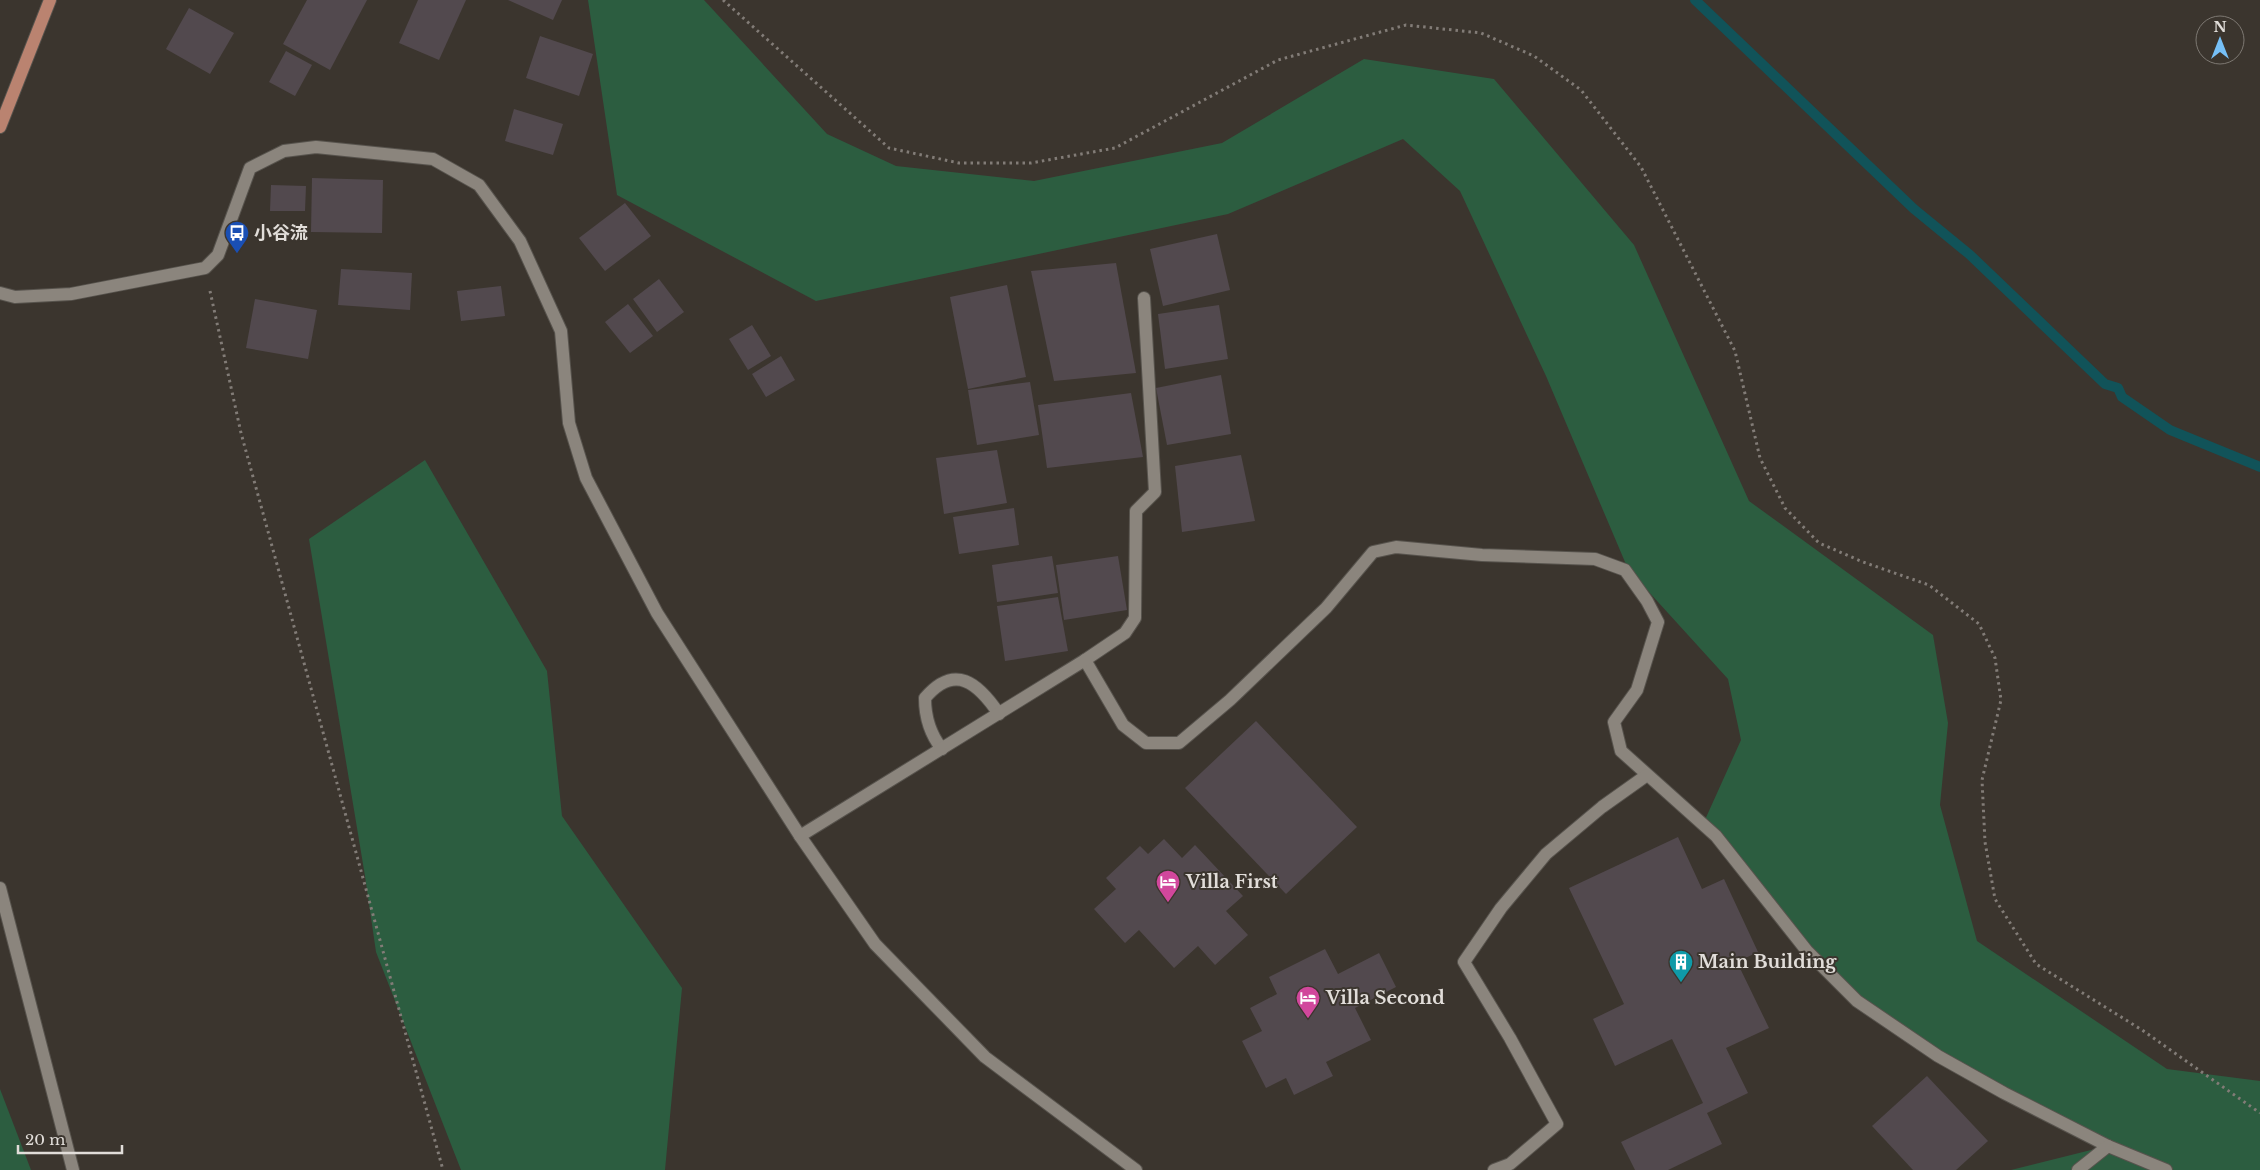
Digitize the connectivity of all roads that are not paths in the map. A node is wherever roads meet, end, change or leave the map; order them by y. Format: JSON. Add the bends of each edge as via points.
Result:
{"nodes":[{"id":1,"x":50,"y":0,"type":"edge"},
{"id":2,"x":0,"y":127,"type":"edge"},
{"id":3,"x":0,"y":292,"type":"edge"},
{"id":4,"x":1144,"y":298,"type":"dead end"},
{"id":5,"x":1085,"y":660,"type":"junction"},
{"id":6,"x":1000,"y":714,"type":"junction"},
{"id":7,"x":942,"y":750,"type":"junction"},
{"id":8,"x":1647,"y":775,"type":"junction"},
{"id":9,"x":800,"y":836,"type":"junction"},
{"id":10,"x":0,"y":888,"type":"edge"},
{"id":11,"x":2108,"y":1146,"type":"junction"},
{"id":12,"x":73,"y":1170,"type":"edge"},
{"id":13,"x":1136,"y":1170,"type":"edge"},
{"id":14,"x":1494,"y":1170,"type":"edge"},
{"id":15,"x":2078,"y":1170,"type":"edge"},
{"id":16,"x":2166,"y":1170,"type":"edge"}],
"edges":[{"from":1,"to":2,"type":"main road"},
{"from":3,"to":9,"type":"street","via":[[15,296],[71,294],[205,268],[218,255],[250,168],[284,151],[316,147],[434,159],[479,185],[520,241],[560,331],[568,423],[586,478],[657,614]]},
{"from":4,"to":5,"type":"street","via":[[1155,492],[1136,511],[1134,618],[1125,633]]},
{"from":5,"to":6,"type":"street"},
{"from":5,"to":8,"type":"street","via":[[1123,725],[1146,742],[1179,742],[1230,700],[1326,608],[1373,552],[1396,547],[1482,555],[1595,559],[1625,570],[1658,622],[1638,690],[1614,722],[1621,751]]},
{"from":6,"to":7,"type":"street"},
{"from":6,"to":7,"type":"street","via":[[977,687],[961,680],[948,680],[936,686],[925,698],[925,712],[934,739]]},
{"from":7,"to":9,"type":"street"},
{"from":8,"to":11,"type":"street","via":[[1716,836],[1807,951],[1857,1001],[1938,1056],[2004,1094]]},
{"from":8,"to":14,"type":"street","via":[[1602,807],[1546,854],[1500,908],[1464,962],[1557,1124],[1510,1164]]},
{"from":9,"to":13,"type":"street","via":[[875,944],[985,1057]]},
{"from":10,"to":12,"type":"street"},
{"from":11,"to":15,"type":"street"},
{"from":11,"to":16,"type":"street"}]}
